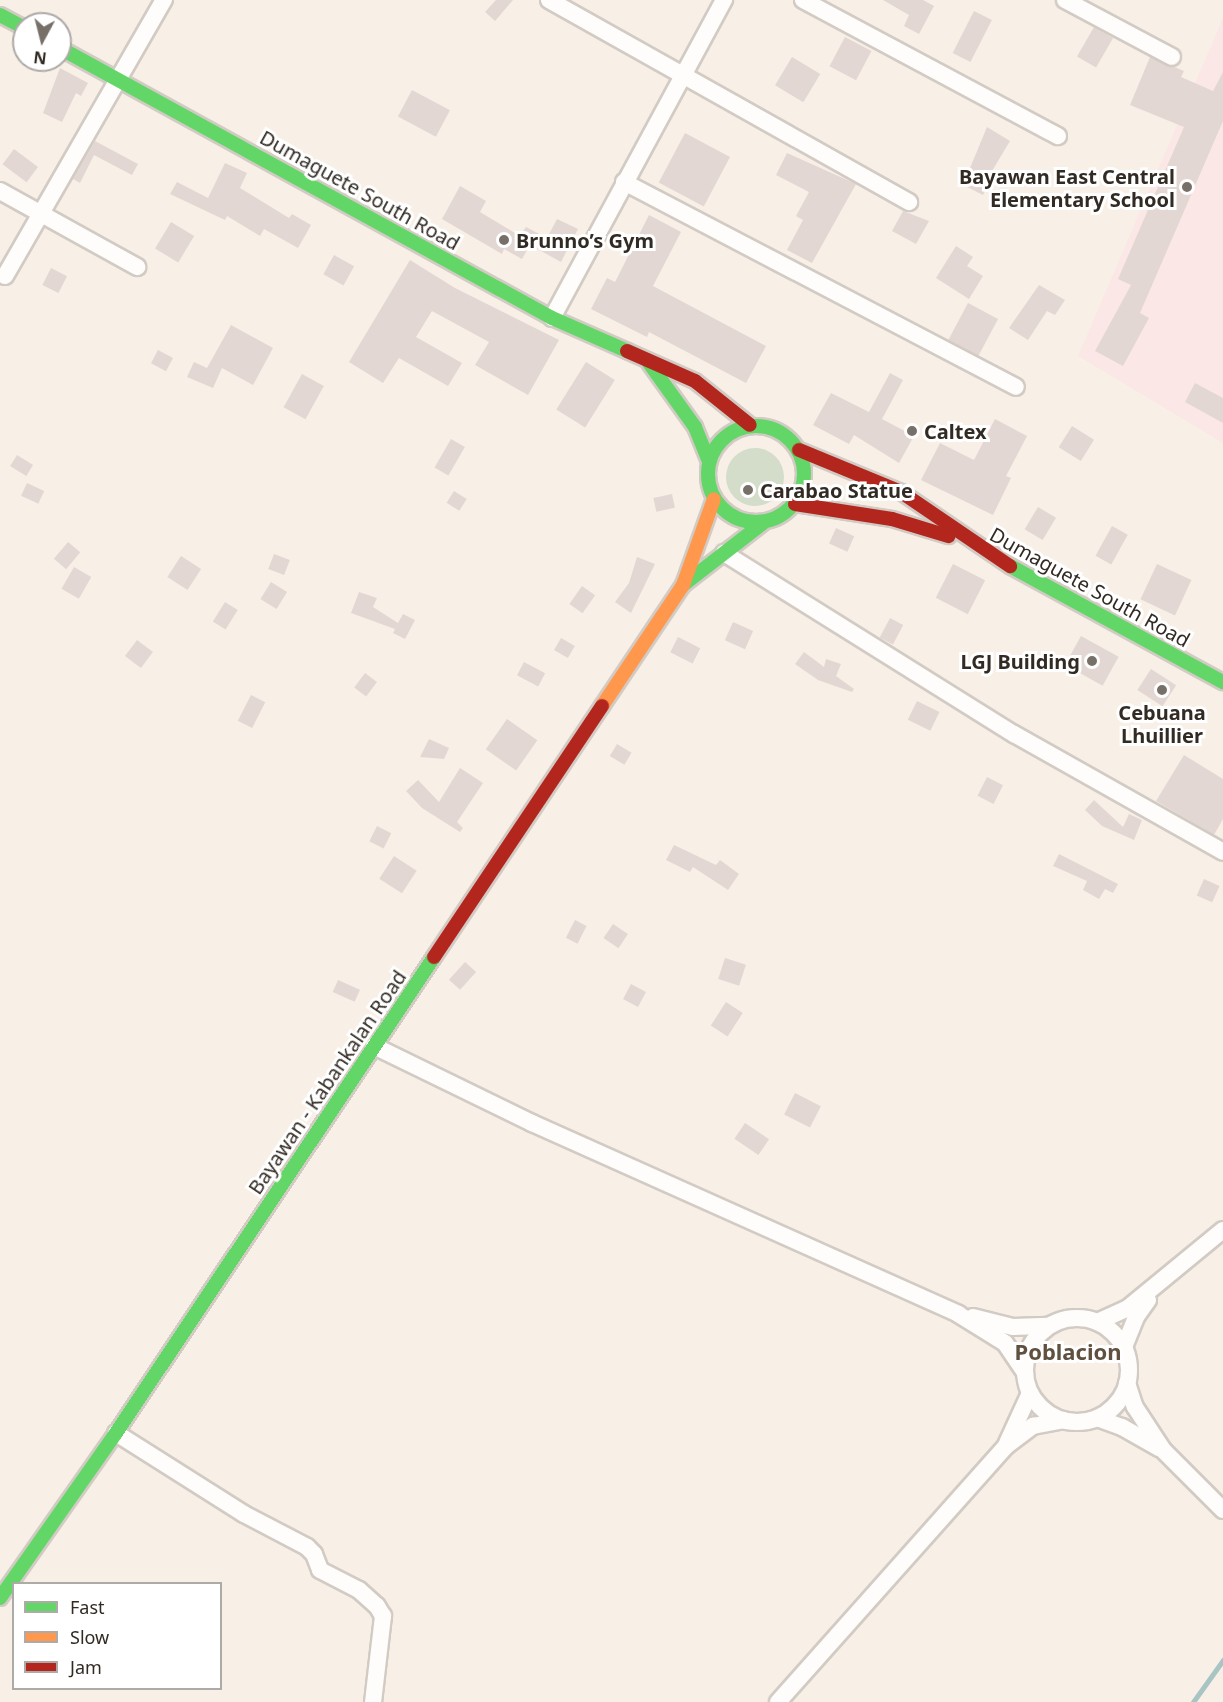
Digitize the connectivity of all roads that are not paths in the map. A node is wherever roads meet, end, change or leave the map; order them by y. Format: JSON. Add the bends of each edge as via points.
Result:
{"nodes":[{"id":1,"x":164,"y":0,"type":"edge"},
{"id":2,"x":549,"y":0,"type":"edge"},
{"id":3,"x":724,"y":0,"type":"edge"},
{"id":4,"x":803,"y":0,"type":"edge"},
{"id":5,"x":1065,"y":0,"type":"edge"},
{"id":6,"x":72,"y":55,"type":"edge"},
{"id":7,"x":1172,"y":57,"type":"dead end"},
{"id":8,"x":682,"y":73,"type":"junction"},
{"id":9,"x":117,"y":80,"type":"junction"},
{"id":10,"x":1058,"y":136,"type":"dead end"},
{"id":11,"x":624,"y":182,"type":"junction"},
{"id":12,"x":0,"y":191,"type":"edge"},
{"id":13,"x":909,"y":202,"type":"dead end"},
{"id":14,"x":40,"y":214,"type":"junction"},
{"id":15,"x":137,"y":267,"type":"dead end"},
{"id":16,"x":5,"y":276,"type":"dead end"},
{"id":17,"x":552,"y":318,"type":"junction"},
{"id":18,"x":645,"y":359,"type":"junction"},
{"id":19,"x":1016,"y":387,"type":"dead end"},
{"id":20,"x":750,"y":425,"type":"junction"},
{"id":21,"x":799,"y":450,"type":"junction"},
{"id":22,"x":709,"y":462,"type":"junction"},
{"id":23,"x":714,"y":499,"type":"junction"},
{"id":24,"x":795,"y":504,"type":"junction"},
{"id":25,"x":763,"y":523,"type":"junction"},
{"id":26,"x":971,"y":543,"type":"junction"},
{"id":27,"x":724,"y":553,"type":"junction"},
{"id":28,"x":683,"y":585,"type":"junction"},
{"id":29,"x":1223,"y":682,"type":"edge"},
{"id":30,"x":1223,"y":852,"type":"edge"},
{"id":31,"x":374,"y":1046,"type":"junction"},
{"id":32,"x":1223,"y":1230,"type":"edge"},
{"id":33,"x":1159,"y":1284,"type":"junction"},
{"id":34,"x":958,"y":1314,"type":"junction"},
{"id":35,"x":1097,"y":1322,"type":"junction"},
{"id":36,"x":1049,"y":1326,"type":"junction"},
{"id":37,"x":1124,"y":1347,"type":"junction"},
{"id":38,"x":1025,"y":1373,"type":"junction"},
{"id":39,"x":1128,"y":1383,"type":"junction"},
{"id":40,"x":1030,"y":1393,"type":"junction"},
{"id":41,"x":1097,"y":1418,"type":"junction"},
{"id":42,"x":1063,"y":1420,"type":"junction"},
{"id":43,"x":116,"y":1432,"type":"junction"},
{"id":44,"x":1006,"y":1446,"type":"junction"},
{"id":45,"x":1163,"y":1450,"type":"junction"},
{"id":46,"x":1223,"y":1510,"type":"edge"},
{"id":47,"x":0,"y":1598,"type":"edge"},
{"id":48,"x":373,"y":1702,"type":"edge"},
{"id":49,"x":778,"y":1702,"type":"edge"}],
"edges":[{"from":1,"to":9,"type":"street"},
{"from":2,"to":8,"type":"street"},
{"from":3,"to":8,"type":"street"},
{"from":4,"to":10,"type":"street"},
{"from":5,"to":7,"type":"street"},
{"from":6,"to":9,"type":"main road","name":"Dumaguete South Road"},
{"from":8,"to":11,"type":"street"},
{"from":8,"to":13,"type":"street"},
{"from":9,"to":14,"type":"street"},
{"from":9,"to":17,"type":"main road","name":"Dumaguete South Road"},
{"from":11,"to":17,"type":"street"},
{"from":11,"to":19,"type":"street"},
{"from":12,"to":14,"type":"street"},
{"from":14,"to":15,"type":"street"},
{"from":14,"to":16,"type":"street"},
{"from":17,"to":18,"type":"main road","name":"Dumaguete South Road"},
{"from":18,"to":20,"type":"main road","name":"Dumaguete South Road","via":[[695,381]]},
{"from":18,"to":22,"type":"main road","name":"Dumaguete South Road","via":[[684,411]]},
{"from":20,"to":21,"type":"main road","via":[[786,436]]},
{"from":20,"to":22,"type":"main road","via":[[717,445]]},
{"from":21,"to":24,"type":"main road","via":[[804,478]]},
{"from":21,"to":26,"type":"main road","name":"Dumaguete South Road","via":[[901,492]]},
{"from":22,"to":23,"type":"main road","via":[[708,481]]},
{"from":23,"to":25,"type":"main road","via":[[727,513],[744,521]]},
{"from":23,"to":28,"type":"main road","name":"Bayawan - Kabankalan Road"},
{"from":24,"to":25,"type":"main road","via":[[781,517]]},
{"from":24,"to":26,"type":"main road","name":"Dumaguete South Road","via":[[892,519]]},
{"from":25,"to":27,"type":"main road","name":"Bayawan - Kabankalan Road"},
{"from":26,"to":29,"type":"main road","name":"Dumaguete South Road"},
{"from":27,"to":28,"type":"main road","name":"Bayawan - Kabankalan Road"},
{"from":27,"to":30,"type":"street","via":[[1014,734]]},
{"from":28,"to":31,"type":"main road","name":"Bayawan - Kabankalan Road"},
{"from":31,"to":34,"type":"street","via":[[532,1123]]},
{"from":31,"to":43,"type":"main road","name":"Bayawan - Kabankalan Road"},
{"from":32,"to":33,"type":"street"},
{"from":33,"to":35,"type":"street","via":[[1128,1308]]},
{"from":33,"to":37,"type":"street","via":[[1136,1317]]},
{"from":34,"to":36,"type":"street","via":[[1013,1327]]},
{"from":34,"to":38,"type":"street","via":[[1005,1343]]},
{"from":35,"to":36,"type":"street","via":[[1073,1318]]},
{"from":35,"to":37,"type":"street","via":[[1116,1334]]},
{"from":36,"to":38,"type":"street","via":[[1032,1343]]},
{"from":37,"to":39,"type":"street"},
{"from":38,"to":40,"type":"street"},
{"from":39,"to":41,"type":"street","via":[[1116,1405]]},
{"from":39,"to":45,"type":"street","via":[[1135,1407]]},
{"from":40,"to":42,"type":"street","via":[[1042,1409]]},
{"from":40,"to":44,"type":"street"},
{"from":41,"to":42,"type":"street"},
{"from":41,"to":45,"type":"street","via":[[1122,1426]]},
{"from":42,"to":44,"type":"street","via":[[1033,1426]]},
{"from":43,"to":47,"type":"main road","name":"Bayawan - Kabankalan Road"},
{"from":43,"to":48,"type":"street","via":[[244,1514],[307,1547],[320,1570],[359,1590],[377,1606],[382,1616]]},
{"from":44,"to":49,"type":"street"},
{"from":45,"to":46,"type":"street"}]}
